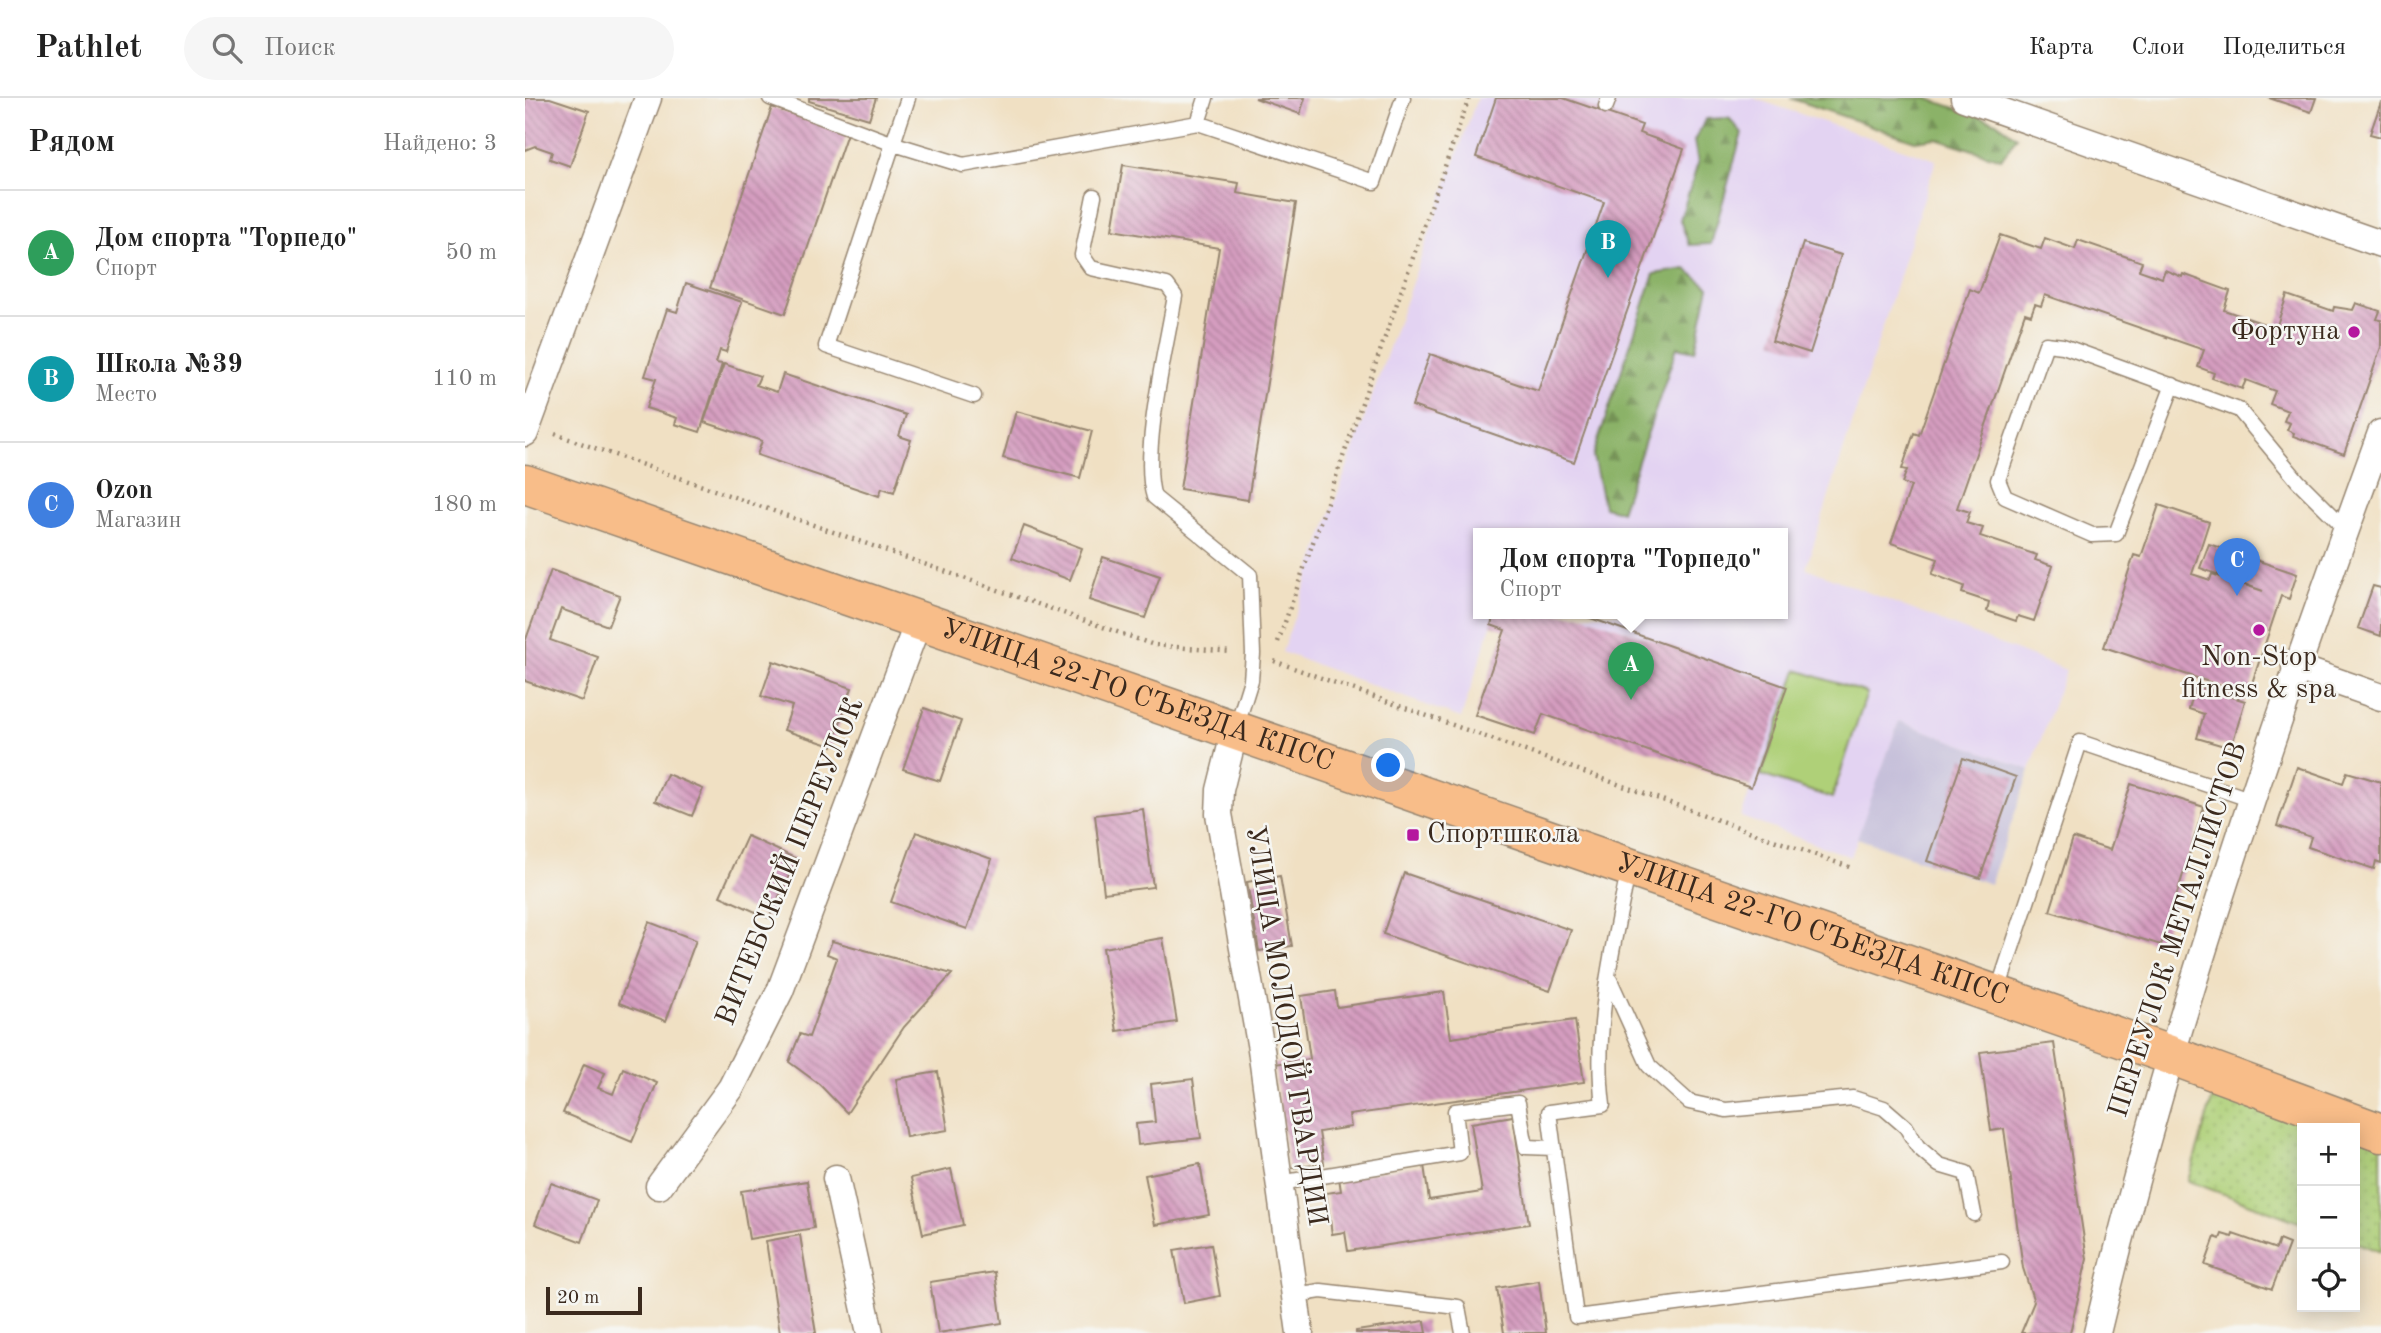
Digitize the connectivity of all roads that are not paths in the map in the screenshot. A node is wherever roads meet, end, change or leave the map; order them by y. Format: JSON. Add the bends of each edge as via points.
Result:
{"nodes":[{"id":1,"x":648,"y":98,"type":"edge"},
{"id":2,"x":770,"y":98,"type":"edge"},
{"id":3,"x":908,"y":98,"type":"edge"},
{"id":4,"x":1206,"y":98,"type":"edge"},
{"id":5,"x":1403,"y":98,"type":"edge"},
{"id":6,"x":1964,"y":98,"type":"edge"},
{"id":7,"x":1198,"y":123,"type":"junction"},
{"id":8,"x":891,"y":143,"type":"junction"},
{"id":9,"x":1094,"y":196,"type":"dead end"},
{"id":10,"x":2381,"y":244,"type":"edge"},
{"id":11,"x":2173,"y":385,"type":"junction"},
{"id":12,"x":974,"y":396,"type":"dead end"},
{"id":13,"x":527,"y":429,"type":"edge"},
{"id":14,"x":2381,"y":433,"type":"edge"},
{"id":15,"x":525,"y":484,"type":"edge"},
{"id":16,"x":2346,"y":529,"type":"junction"},
{"id":17,"x":918,"y":622,"type":"junction"},
{"id":18,"x":2295,"y":667,"type":"junction"},
{"id":19,"x":2381,"y":697,"type":"edge"},
{"id":20,"x":1235,"y":730,"type":"junction"},
{"id":21,"x":2252,"y":800,"type":"junction"},
{"id":22,"x":1629,"y":867,"type":"junction"},
{"id":23,"x":1609,"y":979,"type":"junction"},
{"id":24,"x":1996,"y":994,"type":"junction"},
{"id":25,"x":2170,"y":1055,"type":"junction"},
{"id":26,"x":2381,"y":1133,"type":"edge"},
{"id":27,"x":1554,"y":1148,"type":"junction"},
{"id":28,"x":836,"y":1178,"type":"dead end"},
{"id":29,"x":1280,"y":1183,"type":"junction"},
{"id":30,"x":659,"y":1186,"type":"dead end"},
{"id":31,"x":1974,"y":1214,"type":"dead end"},
{"id":32,"x":2002,"y":1262,"type":"dead end"},
{"id":33,"x":1294,"y":1295,"type":"junction"},
{"id":34,"x":870,"y":1333,"type":"edge"},
{"id":35,"x":1300,"y":1333,"type":"edge"},
{"id":36,"x":1463,"y":1333,"type":"edge"},
{"id":37,"x":2097,"y":1333,"type":"edge"}],
"edges":[{"from":1,"to":13,"type":"street"},
{"from":2,"to":8,"type":"lane"},
{"from":3,"to":8,"type":"lane"},
{"from":4,"to":7,"type":"lane"},
{"from":5,"to":7,"type":"lane","via":[[1374,182]]},
{"from":6,"to":10,"type":"street"},
{"from":7,"to":8,"type":"lane","via":[[963,166]]},
{"from":8,"to":12,"type":"lane","via":[[826,346]]},
{"from":9,"to":20,"type":"lane","via":[[1082,255],[1091,268],[1167,285],[1175,296],[1150,450],[1149,480],[1154,496],[1250,575],[1251,680]]},
{"from":11,"to":11,"type":"lane","via":[[2116,534],[2092,535],[2005,497],[1998,480],[2046,344]]},
{"from":11,"to":16,"type":"lane","via":[[2239,410],[2298,481]]},
{"from":14,"to":16,"type":"street","name":"ПЕРЕУЛОК МЕТАЛЛИСТОВ"},
{"from":15,"to":17,"type":"main road","name":"УЛИЦА 22-ГО СЪЕЗДА КПСС"},
{"from":16,"to":18,"type":"street","name":"ПЕРЕУЛОК МЕТАЛЛИСТОВ"},
{"from":17,"to":20,"type":"main road","name":"УЛИЦА 22-ГО СЪЕЗДА КПСС"},
{"from":17,"to":30,"type":"street","name":"ВИТЕБСКИЙ ПЕРЕУЛОК","via":[[780,991],[731,1088]]},
{"from":18,"to":19,"type":"street"},
{"from":18,"to":21,"type":"street","name":"ПЕРЕУЛОК МЕТАЛЛИСТОВ"},
{"from":20,"to":22,"type":"main road","name":"УЛИЦА 22-ГО СЪЕЗДА КПСС"},
{"from":20,"to":29,"type":"street","name":"УЛИЦА МОЛОДОЙ ГВАРДИИ","via":[[1220,790],[1219,814]]},
{"from":21,"to":24,"type":"lane","via":[[2080,742]]},
{"from":21,"to":25,"type":"street","name":"ПЕРЕУЛОК МЕТАЛЛИСТОВ"},
{"from":22,"to":23,"type":"lane"},
{"from":22,"to":24,"type":"main road","name":"УЛИЦА 22-ГО СЪЕЗДА КПСС"},
{"from":23,"to":27,"type":"lane","via":[[1602,1025],[1603,1105],[1549,1112]]},
{"from":23,"to":31,"type":"lane","via":[[1649,1066],[1689,1102],[1726,1110],[1853,1098],[1884,1108],[1939,1165],[1966,1172]]},
{"from":24,"to":25,"type":"main road","name":"УЛИЦА 22-ГО СЪЕЗДА КПСС"},
{"from":25,"to":26,"type":"main road","name":"УЛИЦА 22-ГО СЪЕЗДА КПСС"},
{"from":25,"to":37,"type":"street","name":"ПЕРЕУЛОК МЕТАЛЛИСТОВ"},
{"from":27,"to":29,"type":"lane","via":[[1526,1147],[1518,1102],[1455,1111],[1460,1153]]},
{"from":27,"to":32,"type":"lane","via":[[1576,1317]]},
{"from":28,"to":34,"type":"street"},
{"from":29,"to":33,"type":"street","name":"УЛИЦА МОЛОДОЙ ГВАРДИИ"},
{"from":33,"to":35,"type":"street","name":"УЛИЦА МОЛОДОЙ ГВАРДИИ"},
{"from":33,"to":36,"type":"lane","via":[[1321,1291],[1458,1307]]}]}
